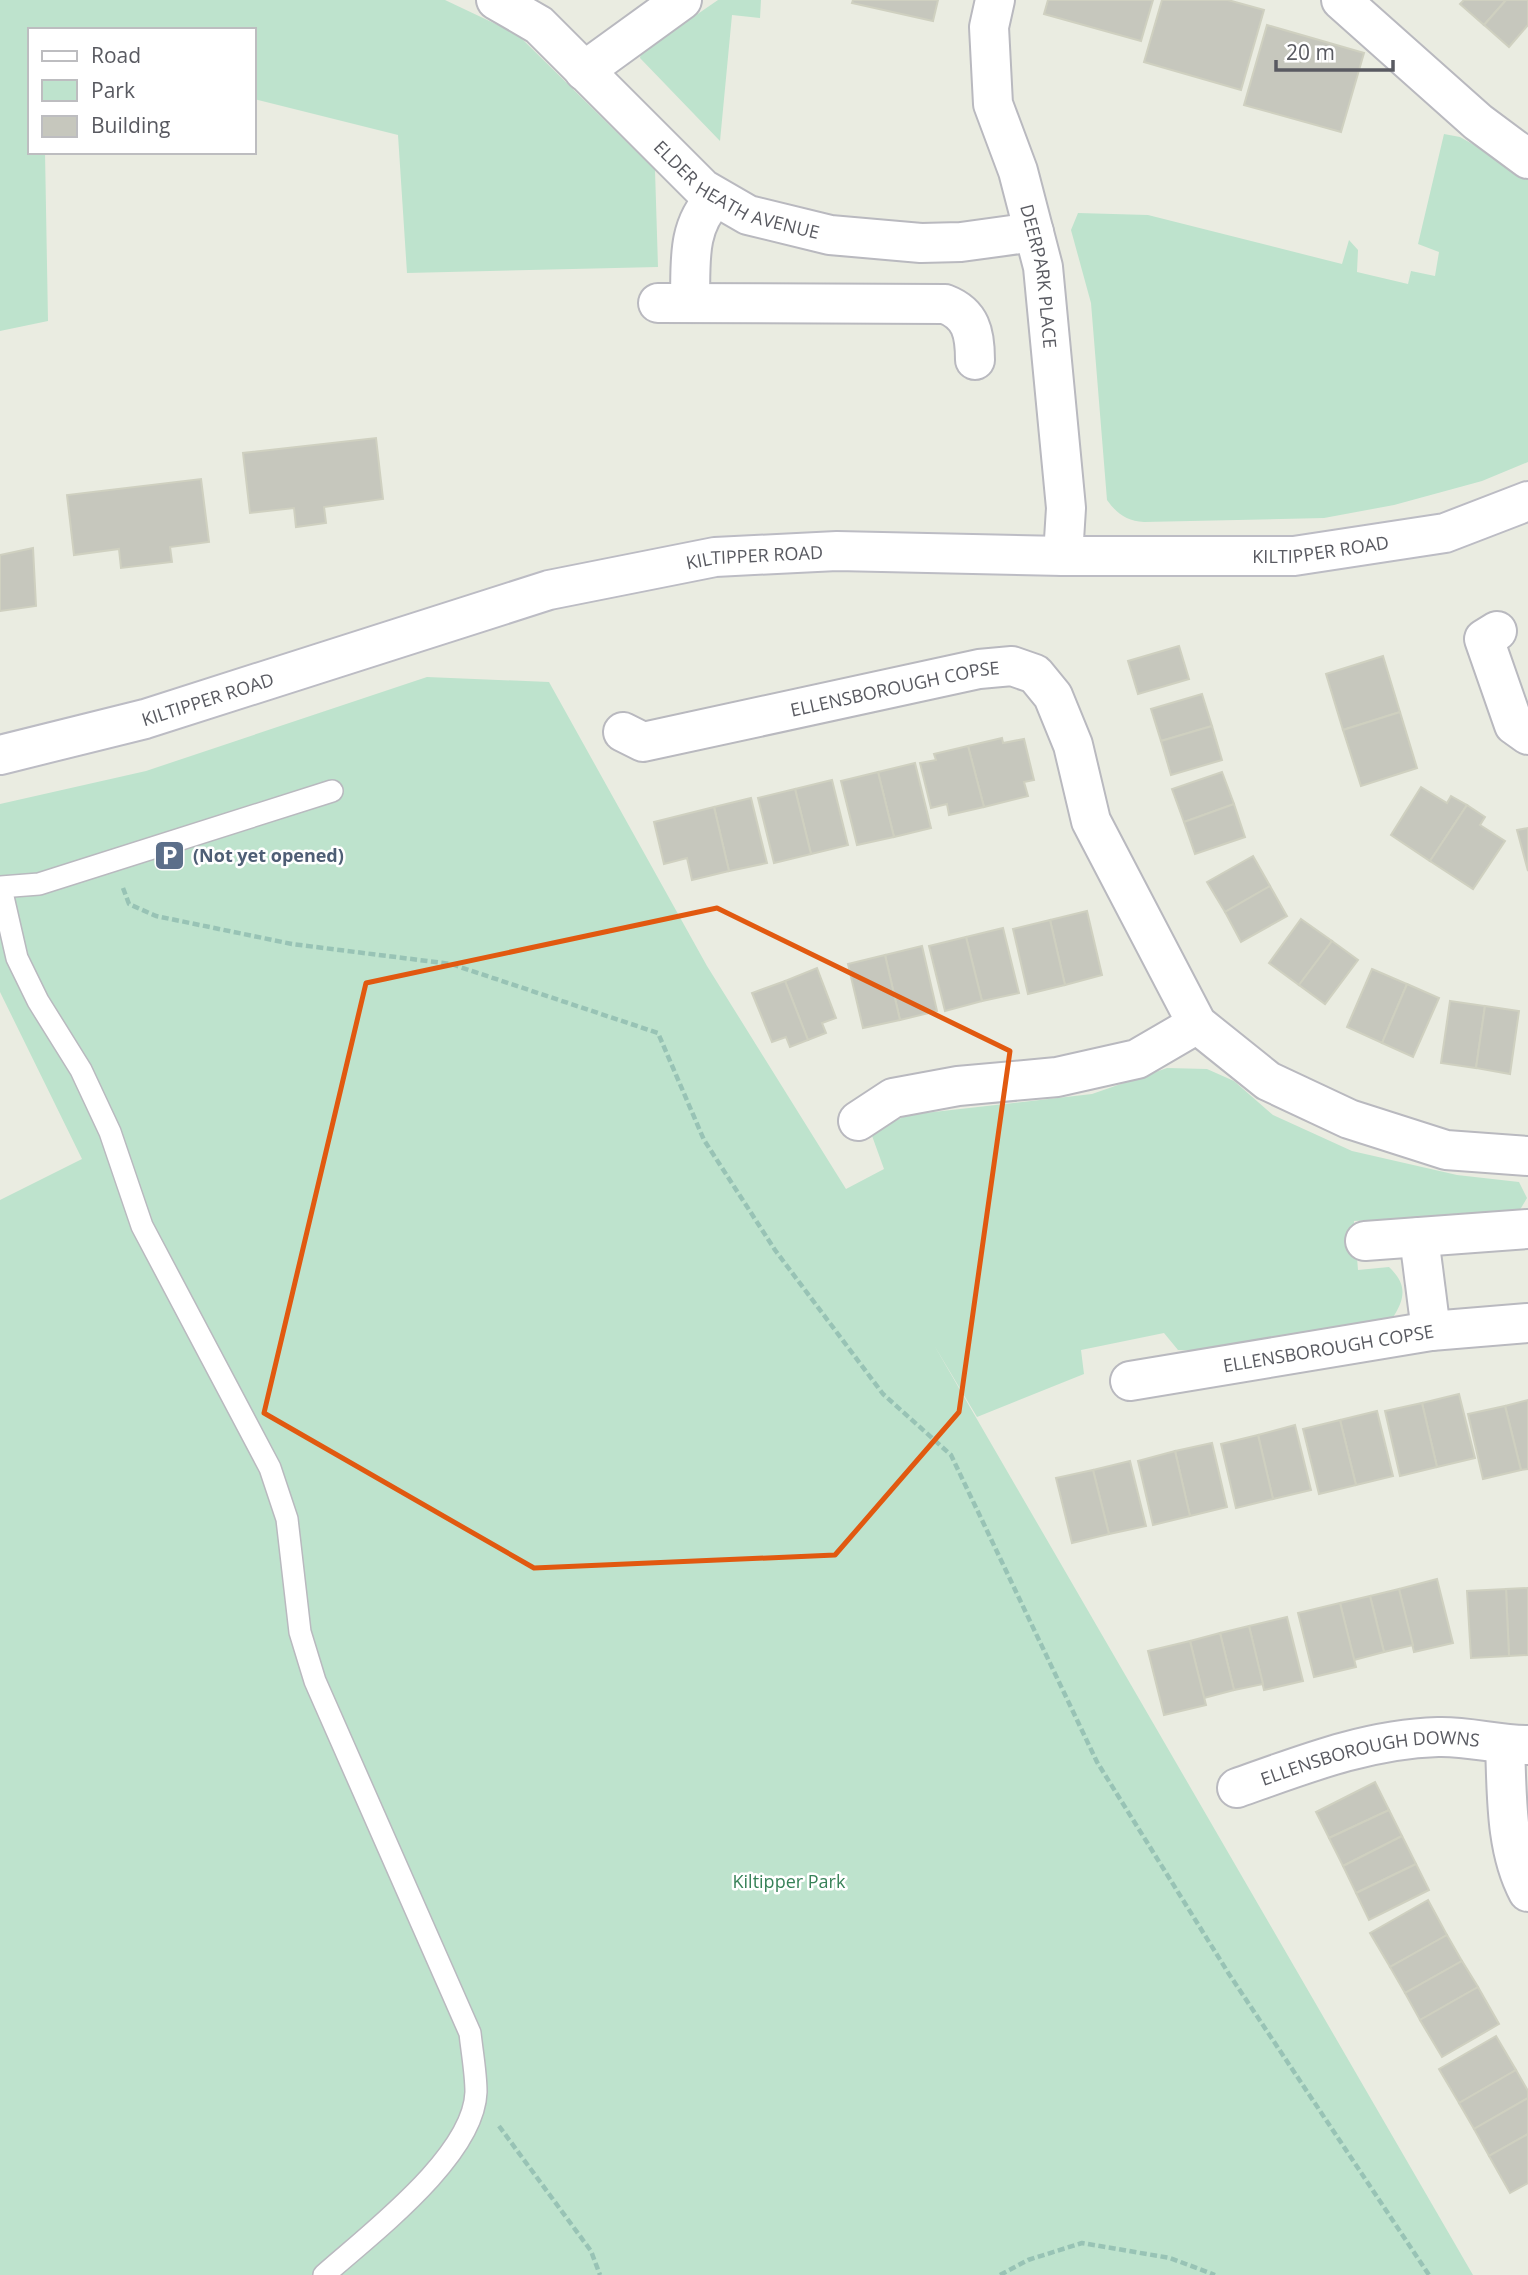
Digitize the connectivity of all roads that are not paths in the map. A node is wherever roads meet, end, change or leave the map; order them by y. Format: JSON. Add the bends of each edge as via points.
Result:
{"nodes":[{"id":1,"x":496,"y":0,"type":"edge"},
{"id":2,"x":682,"y":0,"type":"edge"},
{"id":3,"x":995,"y":0,"type":"edge"},
{"id":4,"x":1341,"y":0,"type":"edge"},
{"id":5,"x":584,"y":71,"type":"junction"},
{"id":6,"x":1528,"y":159,"type":"edge"},
{"id":7,"x":715,"y":198,"type":"junction"},
{"id":8,"x":1034,"y":232,"type":"junction"},
{"id":9,"x":975,"y":360,"type":"dead end"},
{"id":10,"x":1528,"y":501,"type":"edge"},
{"id":11,"x":1063,"y":556,"type":"junction"},
{"id":12,"x":1497,"y":631,"type":"dead end"},
{"id":13,"x":624,"y":732,"type":"dead end"},
{"id":14,"x":1528,"y":735,"type":"edge"},
{"id":15,"x":0,"y":755,"type":"edge"},
{"id":16,"x":332,"y":791,"type":"dead end"},
{"id":17,"x":1,"y":887,"type":"edge"},
{"id":18,"x":1196,"y":1024,"type":"junction"},
{"id":19,"x":858,"y":1121,"type":"dead end"},
{"id":20,"x":1528,"y":1156,"type":"edge"},
{"id":21,"x":1528,"y":1229,"type":"edge"},
{"id":22,"x":1419,"y":1237,"type":"junction"},
{"id":23,"x":1365,"y":1241,"type":"dead end"},
{"id":24,"x":1528,"y":1323,"type":"edge"},
{"id":25,"x":1431,"y":1331,"type":"junction"},
{"id":26,"x":1130,"y":1381,"type":"dead end"},
{"id":27,"x":1516,"y":1745,"type":"edge"},
{"id":28,"x":1237,"y":1788,"type":"dead end"},
{"id":29,"x":1528,"y":1892,"type":"edge"},
{"id":30,"x":324,"y":2275,"type":"edge"}],
"edges":[{"from":1,"to":5,"type":"street","name":"ELDER HEATH AVENUE","via":[[539,25]]},
{"from":2,"to":5,"type":"street"},
{"from":3,"to":8,"type":"street","name":"DEERPARK PLACE","via":[[989,27],[993,104]]},
{"from":4,"to":6,"type":"street","via":[[1472,117]]},
{"from":5,"to":7,"type":"street","name":"ELDER HEATH AVENUE"},
{"from":7,"to":8,"type":"street","name":"ELDER HEATH AVENUE","via":[[748,215],[830,235],[934,242]]},
{"from":7,"to":9,"type":"street","via":[[701,212],[674,303],[945,304],[960,310],[970,323]]},
{"from":8,"to":11,"type":"street","name":"DEERPARK PLACE","via":[[1054,362],[1066,509]]},
{"from":10,"to":11,"type":"street","name":"KILTIPPER ROAD","via":[[1445,533],[1294,556]]},
{"from":11,"to":15,"type":"street","name":"KILTIPPER ROAD","via":[[837,551],[715,557],[549,590],[145,719]]},
{"from":12,"to":14,"type":"street","via":[[1484,639],[1514,725]]},
{"from":13,"to":18,"type":"street","name":"ELLENSBOROUGH COPSE","via":[[643,742],[979,669],[1012,666],[1035,674],[1054,696],[1073,745],[1091,821]]},
{"from":16,"to":17,"type":"lane","via":[[39,884]]},
{"from":17,"to":30,"type":"lane","via":[[17,958],[81,1070],[110,1132],[142,1226],[270,1468],[287,1519],[300,1632],[316,1681],[470,2033],[476,2094],[463,2134],[436,2173]]},
{"from":18,"to":19,"type":"street","via":[[1137,1059],[1057,1077],[958,1086],[893,1098]]},
{"from":18,"to":20,"type":"street","name":"ELLENSBOROUGH COPSE","via":[[1268,1081],[1349,1119],[1446,1150]]},
{"from":21,"to":22,"type":"street"},
{"from":22,"to":23,"type":"street"},
{"from":22,"to":25,"type":"street"},
{"from":24,"to":25,"type":"street","name":"ELLENSBOROUGH COPSE"},
{"from":25,"to":26,"type":"street","name":"ELLENSBOROUGH COPSE"},
{"from":27,"to":28,"type":"street","name":"ELLENSBOROUGH DOWNS","via":[[1441,1737],[1391,1741],[1305,1762]]},
{"from":27,"to":29,"type":"street","name":"ELLENSBOROUGH DOWNS","via":[[1508,1816]]}]}
